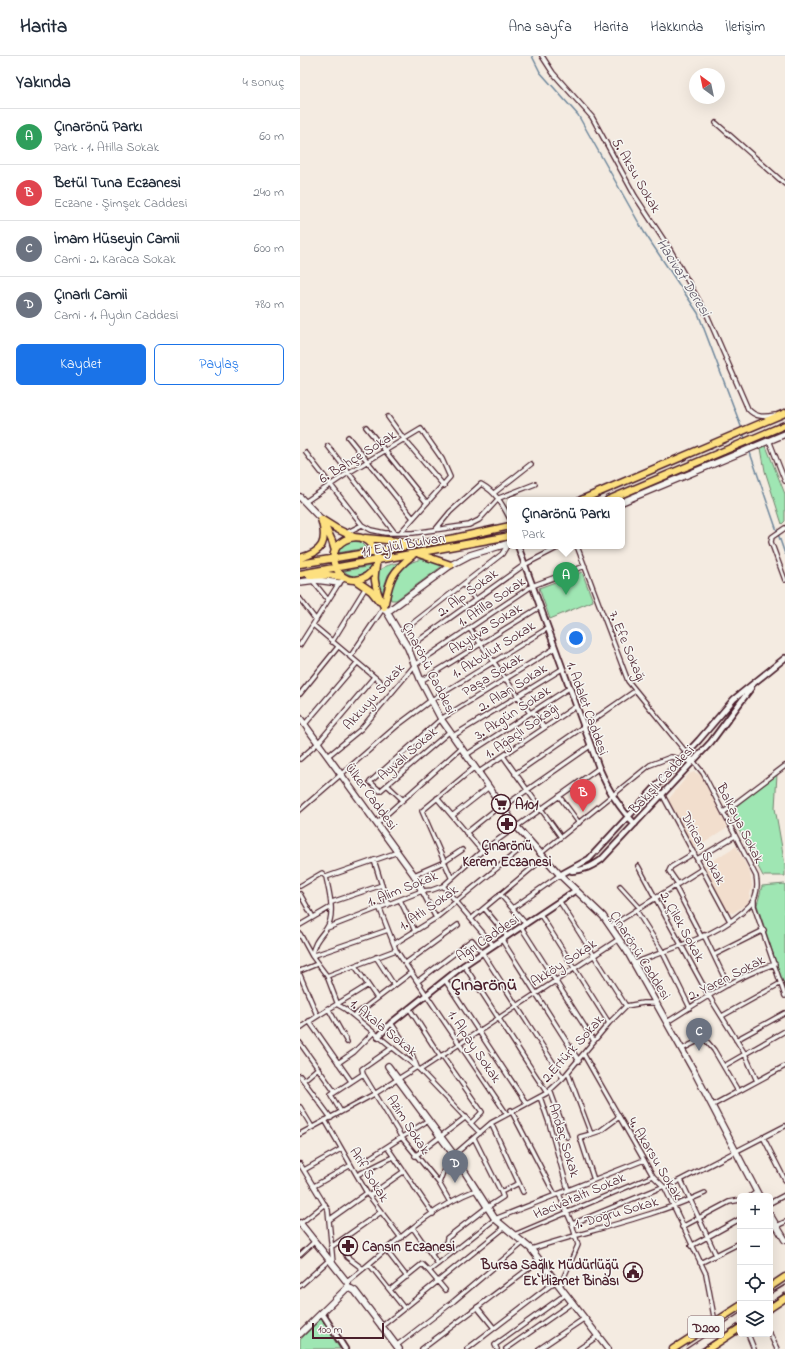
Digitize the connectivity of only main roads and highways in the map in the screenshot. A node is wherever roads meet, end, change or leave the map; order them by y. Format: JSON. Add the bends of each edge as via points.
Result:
{"nodes":[{"id":1,"x":784,"y":414,"type":"edge"},
{"id":2,"x":785,"y":425,"type":"edge"},
{"id":3,"x":785,"y":434,"type":"edge"},
{"id":4,"x":300,"y":497,"type":"edge"},
{"id":5,"x":587,"y":497,"type":"edge"},
{"id":6,"x":615,"y":497,"type":"edge"},
{"id":7,"x":625,"y":501,"type":"edge"},
{"id":8,"x":321,"y":519,"type":"junction"},
{"id":9,"x":507,"y":527,"type":"edge"},
{"id":10,"x":354,"y":536,"type":"junction"},
{"id":11,"x":507,"y":537,"type":"edge"},
{"id":12,"x":364,"y":538,"type":"junction"},
{"id":13,"x":420,"y":543,"type":"junction"},
{"id":14,"x":507,"y":545,"type":"edge"},
{"id":15,"x":376,"y":550,"type":"junction"},
{"id":16,"x":416,"y":554,"type":"junction"},
{"id":17,"x":334,"y":555,"type":"junction"},
{"id":18,"x":300,"y":558,"type":"edge"},
{"id":19,"x":300,"y":564,"type":"edge"},
{"id":20,"x":376,"y":564,"type":"junction"},
{"id":21,"x":451,"y":565,"type":"junction"},
{"id":22,"x":336,"y":568,"type":"junction"},
{"id":23,"x":300,"y":575,"type":"edge"},
{"id":24,"x":344,"y":577,"type":"junction"},
{"id":25,"x":355,"y":580,"type":"junction"},
{"id":26,"x":300,"y":582,"type":"edge"},
{"id":27,"x":339,"y":584,"type":"road end"},
{"id":28,"x":385,"y":610,"type":"junction"},
{"id":29,"x":300,"y":718,"type":"edge"},
{"id":30,"x":422,"y":891,"type":"road end"},
{"id":31,"x":388,"y":1066,"type":"dead end"},
{"id":32,"x":757,"y":1193,"type":"edge"},
{"id":33,"x":773,"y":1220,"type":"edge"},
{"id":34,"x":300,"y":1223,"type":"edge"},
{"id":35,"x":785,"y":1240,"type":"edge"},
{"id":36,"x":785,"y":1277,"type":"edge"},
{"id":37,"x":347,"y":1284,"type":"junction"},
{"id":38,"x":773,"y":1285,"type":"edge"},
{"id":39,"x":785,"y":1298,"type":"edge"},
{"id":40,"x":773,"y":1306,"type":"edge"},
{"id":41,"x":737,"y":1308,"type":"edge"},
{"id":42,"x":737,"y":1330,"type":"edge"},
{"id":43,"x":300,"y":1334,"type":"edge"},
{"id":44,"x":398,"y":1347,"type":"edge"},
{"id":45,"x":608,"y":1349,"type":"edge"},
{"id":46,"x":673,"y":1349,"type":"edge"},
{"id":47,"x":708,"y":1349,"type":"edge"}],
"edges":[{"from":1,"to":5,"type":"main road"},
{"from":2,"to":6,"type":"main road"},
{"from":3,"to":7,"type":"main road"},
{"from":4,"to":8,"type":"main road"},
{"from":8,"to":10,"type":"main road"},
{"from":8,"to":17,"type":"main road","via":[[332,541]]},
{"from":8,"to":18,"type":"main road","via":[[325,531],[322,545],[313,555]]},
{"from":9,"to":13,"type":"main road","name":"11 Eylül Bulvarı"},
{"from":10,"to":12,"type":"main road"},
{"from":10,"to":17,"type":"main road","via":[[342,541]]},
{"from":11,"to":16,"type":"main road","name":"11 Eylül Bulvarı"},
{"from":12,"to":13,"type":"main road"},
{"from":12,"to":15,"type":"main road"},
{"from":13,"to":15,"type":"main road","name":"11 Eylül Bulvarı"},
{"from":14,"to":21,"type":"main road","via":[[470,555]]},
{"from":15,"to":17,"type":"main road","name":"11 Eylül Bulvarı"},
{"from":15,"to":20,"type":"main road"},
{"from":16,"to":20,"type":"main road","name":"11 Eylül Bulvarı"},
{"from":16,"to":21,"type":"main road"},
{"from":16,"to":28,"type":"main road","via":[[393,573]]},
{"from":17,"to":19,"type":"main road","name":"11 Eylül Bulvarı"},
{"from":17,"to":22,"type":"main road"},
{"from":20,"to":22,"type":"main road","name":"11 Eylül Bulvarı"},
{"from":20,"to":25,"type":"main road","via":[[367,577]]},
{"from":20,"to":28,"type":"main road","via":[[376,585]]},
{"from":21,"to":28,"type":"main road"},
{"from":22,"to":23,"type":"main road","name":"11 Eylül Bulvarı"},
{"from":22,"to":24,"type":"main road"},
{"from":23,"to":24,"type":"main road"},
{"from":24,"to":25,"type":"main road"},
{"from":25,"to":28,"type":"main road","via":[[366,586]]},
{"from":26,"to":27,"type":"main road","via":[[312,580]]},
{"from":28,"to":32,"type":"main road","name":"Çınarönü Caddesi","via":[[408,648],[421,681],[441,719],[516,826],[611,926],[635,963],[713,1105]]},
{"from":29,"to":30,"type":"main road","name":"Ülker Caddesi","via":[[398,852]]},
{"from":31,"to":45,"type":"main road","via":[[454,1155],[486,1208],[504,1228],[531,1249]]},
{"from":33,"to":35,"type":"main road"},
{"from":34,"to":37,"type":"main road"},
{"from":36,"to":38,"type":"main road"},
{"from":37,"to":43,"type":"main road"},
{"from":37,"to":44,"type":"main road"},
{"from":39,"to":40,"type":"main road"},
{"from":41,"to":46,"type":"main road","number":"D200"},
{"from":42,"to":47,"type":"main road"}]}
